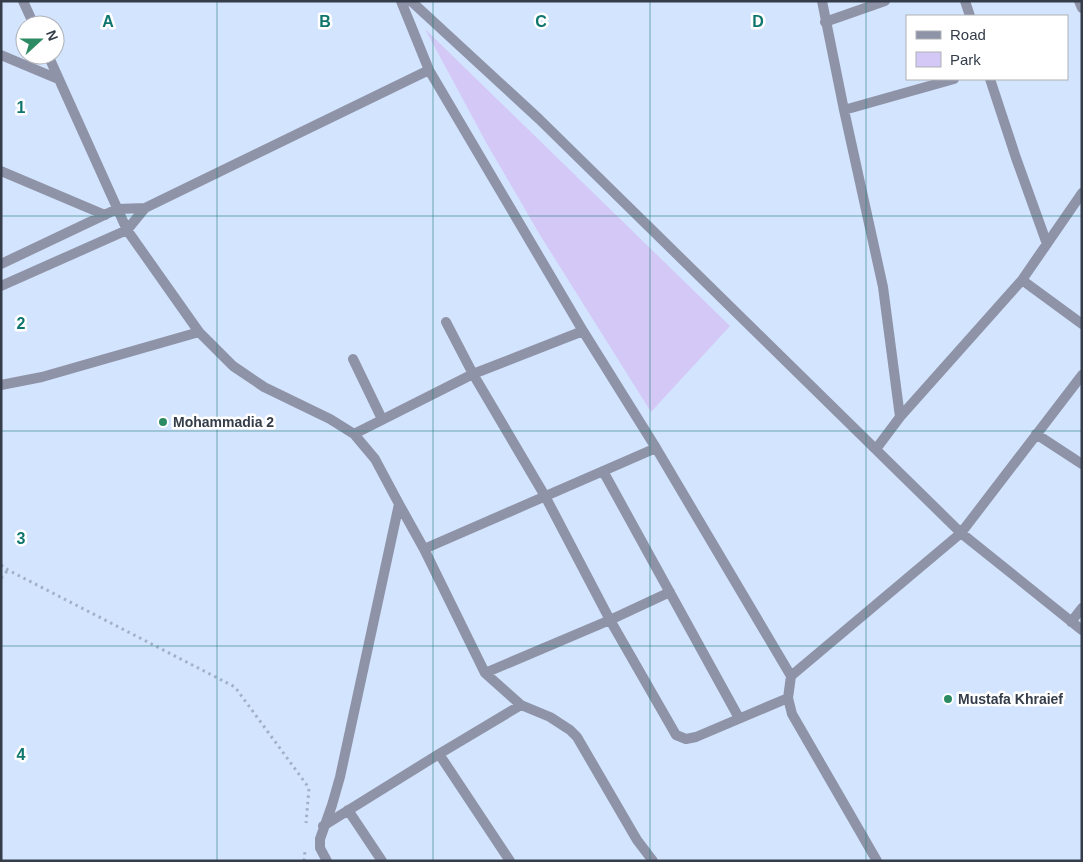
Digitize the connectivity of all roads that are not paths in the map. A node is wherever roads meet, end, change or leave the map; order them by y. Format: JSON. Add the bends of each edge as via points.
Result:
{"nodes":[{"id":1,"x":23,"y":1,"type":"edge"},
{"id":2,"x":401,"y":1,"type":"edge"},
{"id":3,"x":411,"y":1,"type":"edge"},
{"id":4,"x":822,"y":1,"type":"edge"},
{"id":5,"x":885,"y":1,"type":"edge"},
{"id":6,"x":966,"y":1,"type":"edge"},
{"id":7,"x":29,"y":15,"type":"edge"},
{"id":8,"x":970,"y":15,"type":"edge"},
{"id":9,"x":826,"y":22,"type":"junction"},
{"id":10,"x":1,"y":55,"type":"edge"},
{"id":11,"x":52,"y":65,"type":"edge"},
{"id":12,"x":429,"y":70,"type":"junction"},
{"id":13,"x":58,"y":79,"type":"junction"},
{"id":14,"x":950,"y":80,"type":"edge"},
{"id":15,"x":990,"y":80,"type":"edge"},
{"id":16,"x":844,"y":110,"type":"junction"},
{"id":17,"x":1,"y":171,"type":"edge"},
{"id":18,"x":1082,"y":193,"type":"edge"},
{"id":19,"x":145,"y":208,"type":"junction"},
{"id":20,"x":117,"y":209,"type":"junction"},
{"id":21,"x":105,"y":215,"type":"junction"},
{"id":22,"x":127,"y":230,"type":"junction"},
{"id":23,"x":1047,"y":244,"type":"junction"},
{"id":24,"x":1,"y":264,"type":"edge"},
{"id":25,"x":1022,"y":280,"type":"junction"},
{"id":26,"x":1,"y":286,"type":"edge"},
{"id":27,"x":446,"y":322,"type":"dead end"},
{"id":28,"x":1082,"y":324,"type":"edge"},
{"id":29,"x":583,"y":330,"type":"junction"},
{"id":30,"x":199,"y":332,"type":"junction"},
{"id":31,"x":353,"y":359,"type":"dead end"},
{"id":32,"x":473,"y":374,"type":"junction"},
{"id":33,"x":1082,"y":375,"type":"edge"},
{"id":34,"x":1,"y":385,"type":"edge"},
{"id":35,"x":900,"y":418,"type":"junction"},
{"id":36,"x":382,"y":419,"type":"junction"},
{"id":37,"x":354,"y":434,"type":"junction"},
{"id":38,"x":1036,"y":434,"type":"junction"},
{"id":39,"x":656,"y":448,"type":"junction"},
{"id":40,"x":876,"y":449,"type":"junction"},
{"id":41,"x":1082,"y":464,"type":"edge"},
{"id":42,"x":603,"y":471,"type":"junction"},
{"id":43,"x":544,"y":496,"type":"junction"},
{"id":44,"x":399,"y":504,"type":"junction"},
{"id":45,"x":961,"y":533,"type":"junction"},
{"id":46,"x":424,"y":549,"type":"junction"},
{"id":47,"x":670,"y":592,"type":"junction"},
{"id":48,"x":1082,"y":608,"type":"edge"},
{"id":49,"x":610,"y":620,"type":"junction"},
{"id":50,"x":1071,"y":622,"type":"junction"},
{"id":51,"x":1082,"y":630,"type":"edge"},
{"id":52,"x":485,"y":673,"type":"junction"},
{"id":53,"x":791,"y":676,"type":"junction"},
{"id":54,"x":788,"y":698,"type":"junction"},
{"id":55,"x":521,"y":705,"type":"junction"},
{"id":56,"x":739,"y":718,"type":"junction"},
{"id":57,"x":439,"y":754,"type":"junction"},
{"id":58,"x":348,"y":810,"type":"junction"},
{"id":59,"x":323,"y":826,"type":"junction"},
{"id":60,"x":327,"y":861,"type":"edge"},
{"id":61,"x":382,"y":861,"type":"edge"},
{"id":62,"x":510,"y":861,"type":"edge"},
{"id":63,"x":653,"y":861,"type":"edge"},
{"id":64,"x":877,"y":861,"type":"edge"}],
"edges":[{"from":1,"to":7,"type":"street"},
{"from":2,"to":12,"type":"street"},
{"from":3,"to":40,"type":"street","via":[[539,119]]},
{"from":4,"to":9,"type":"street"},
{"from":5,"to":9,"type":"street"},
{"from":6,"to":8,"type":"street"},
{"from":9,"to":16,"type":"street"},
{"from":10,"to":13,"type":"street"},
{"from":11,"to":13,"type":"street"},
{"from":12,"to":19,"type":"street"},
{"from":12,"to":29,"type":"street"},
{"from":13,"to":20,"type":"street"},
{"from":14,"to":16,"type":"street"},
{"from":15,"to":23,"type":"street"},
{"from":16,"to":35,"type":"street","via":[[883,288]]},
{"from":17,"to":21,"type":"street"},
{"from":18,"to":23,"type":"street"},
{"from":19,"to":20,"type":"street"},
{"from":19,"to":22,"type":"street"},
{"from":20,"to":21,"type":"street"},
{"from":20,"to":22,"type":"street"},
{"from":21,"to":24,"type":"street"},
{"from":22,"to":26,"type":"street"},
{"from":22,"to":30,"type":"street"},
{"from":23,"to":25,"type":"street"},
{"from":25,"to":28,"type":"street"},
{"from":25,"to":35,"type":"street"},
{"from":27,"to":32,"type":"street"},
{"from":29,"to":32,"type":"street"},
{"from":29,"to":39,"type":"street"},
{"from":30,"to":34,"type":"street"},
{"from":30,"to":37,"type":"street","via":[[234,366],[264,388]]},
{"from":31,"to":36,"type":"street"},
{"from":32,"to":36,"type":"street"},
{"from":32,"to":43,"type":"street"},
{"from":33,"to":38,"type":"street"},
{"from":35,"to":40,"type":"street"},
{"from":36,"to":37,"type":"street"},
{"from":37,"to":44,"type":"street","via":[[375,459]]},
{"from":38,"to":41,"type":"street"},
{"from":38,"to":45,"type":"street"},
{"from":39,"to":42,"type":"street"},
{"from":39,"to":53,"type":"street"},
{"from":40,"to":45,"type":"street"},
{"from":42,"to":43,"type":"street"},
{"from":42,"to":47,"type":"street"},
{"from":43,"to":46,"type":"street"},
{"from":43,"to":49,"type":"street"},
{"from":44,"to":46,"type":"street"},
{"from":44,"to":59,"type":"street","via":[[340,776]]},
{"from":45,"to":50,"type":"street"},
{"from":45,"to":53,"type":"street"},
{"from":46,"to":52,"type":"street"},
{"from":47,"to":49,"type":"street"},
{"from":47,"to":56,"type":"street"},
{"from":48,"to":50,"type":"street"},
{"from":49,"to":52,"type":"street"},
{"from":49,"to":56,"type":"street","via":[[676,735],[686,739],[696,737]]},
{"from":50,"to":51,"type":"street"},
{"from":52,"to":55,"type":"street"},
{"from":53,"to":54,"type":"street"},
{"from":54,"to":56,"type":"street"},
{"from":54,"to":64,"type":"street","via":[[792,714]]},
{"from":55,"to":57,"type":"street"},
{"from":55,"to":63,"type":"street","via":[[550,717],[577,737],[637,840]]},
{"from":57,"to":58,"type":"street"},
{"from":57,"to":62,"type":"street"},
{"from":58,"to":59,"type":"street"},
{"from":58,"to":61,"type":"street"},
{"from":59,"to":60,"type":"street","via":[[320,848]]}]}
